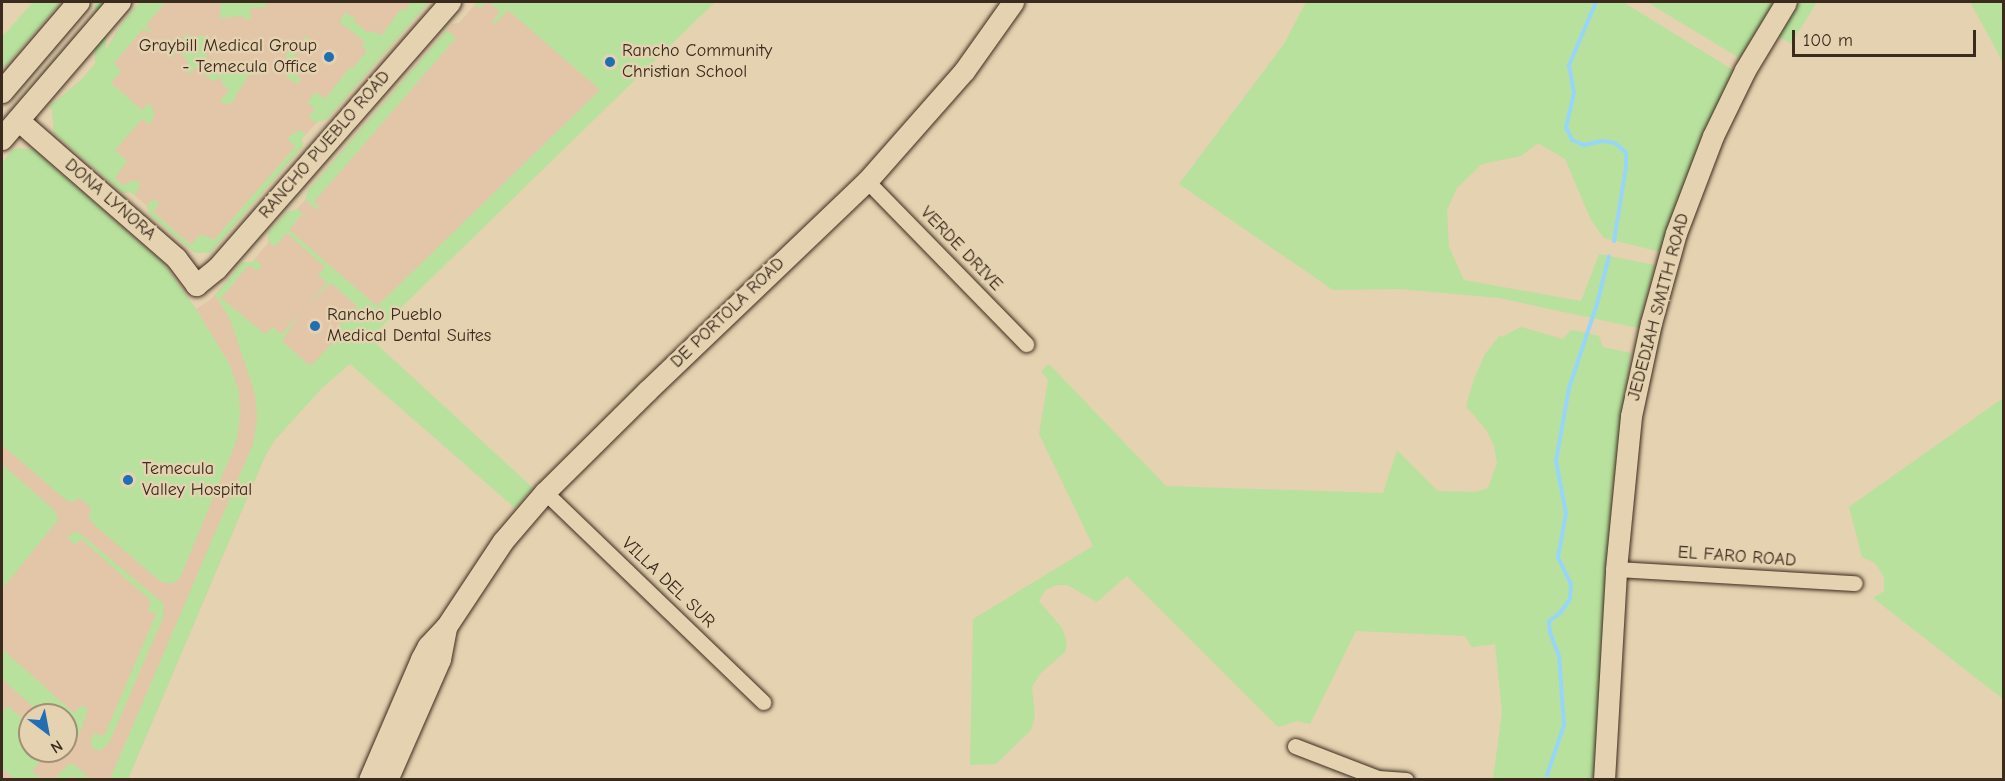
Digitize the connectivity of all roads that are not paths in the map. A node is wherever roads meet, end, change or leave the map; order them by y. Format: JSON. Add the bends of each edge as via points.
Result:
{"nodes":[{"id":1,"x":79,"y":2,"type":"edge"},
{"id":2,"x":120,"y":2,"type":"edge"},
{"id":3,"x":450,"y":2,"type":"edge"},
{"id":4,"x":1013,"y":2,"type":"edge"},
{"id":5,"x":1786,"y":2,"type":"edge"},
{"id":6,"x":2,"y":92,"type":"edge"},
{"id":7,"x":18,"y":120,"type":"junction"},
{"id":8,"x":2,"y":139,"type":"edge"},
{"id":9,"x":867,"y":181,"type":"junction"},
{"id":10,"x":196,"y":285,"type":"joint"},
{"id":11,"x":1026,"y":344,"type":"dead end"},
{"id":12,"x":545,"y":492,"type":"junction"},
{"id":13,"x":1616,"y":569,"type":"junction"},
{"id":14,"x":1855,"y":584,"type":"dead end"},
{"id":15,"x":446,"y":627,"type":"junction"},
{"id":16,"x":763,"y":702,"type":"dead end"},
{"id":17,"x":1294,"y":746,"type":"dead end"},
{"id":18,"x":369,"y":780,"type":"edge"},
{"id":19,"x":387,"y":780,"type":"edge"},
{"id":20,"x":1406,"y":780,"type":"edge"},
{"id":21,"x":1604,"y":780,"type":"edge"}],
"edges":[{"from":1,"to":6,"type":"main road"},
{"from":2,"to":7,"type":"main road"},
{"from":3,"to":10,"type":"street","name":"RANCHO PUEBLO ROAD","via":[[218,268]]},
{"from":4,"to":9,"type":"street","name":"DE PORTOLA ROAD","via":[[964,71]]},
{"from":5,"to":13,"type":"street","name":"JEDEDIAH SMITH ROAD","via":[[1745,70],[1713,136],[1676,233],[1631,416]]},
{"from":7,"to":8,"type":"main road"},
{"from":7,"to":10,"type":"street","name":"DONA LYNORA","via":[[176,258]]},
{"from":9,"to":11,"type":"street","name":"VERDE DRIVE"},
{"from":9,"to":12,"type":"street","name":"DE PORTOLA ROAD"},
{"from":12,"to":15,"type":"street","name":"DE PORTOLA ROAD","via":[[503,541]]},
{"from":12,"to":16,"type":"street","name":"VILLA DEL SUR"},
{"from":13,"to":14,"type":"street","name":"EL FARO ROAD"},
{"from":13,"to":21,"type":"street","name":"JEDEDIAH SMITH ROAD"},
{"from":15,"to":18,"type":"street","name":"DE PORTOLA ROAD","via":[[421,659]]},
{"from":15,"to":19,"type":"street","name":"DE PORTOLA ROAD","via":[[440,659]]},
{"from":17,"to":20,"type":"street","via":[[1378,778]]}]}
